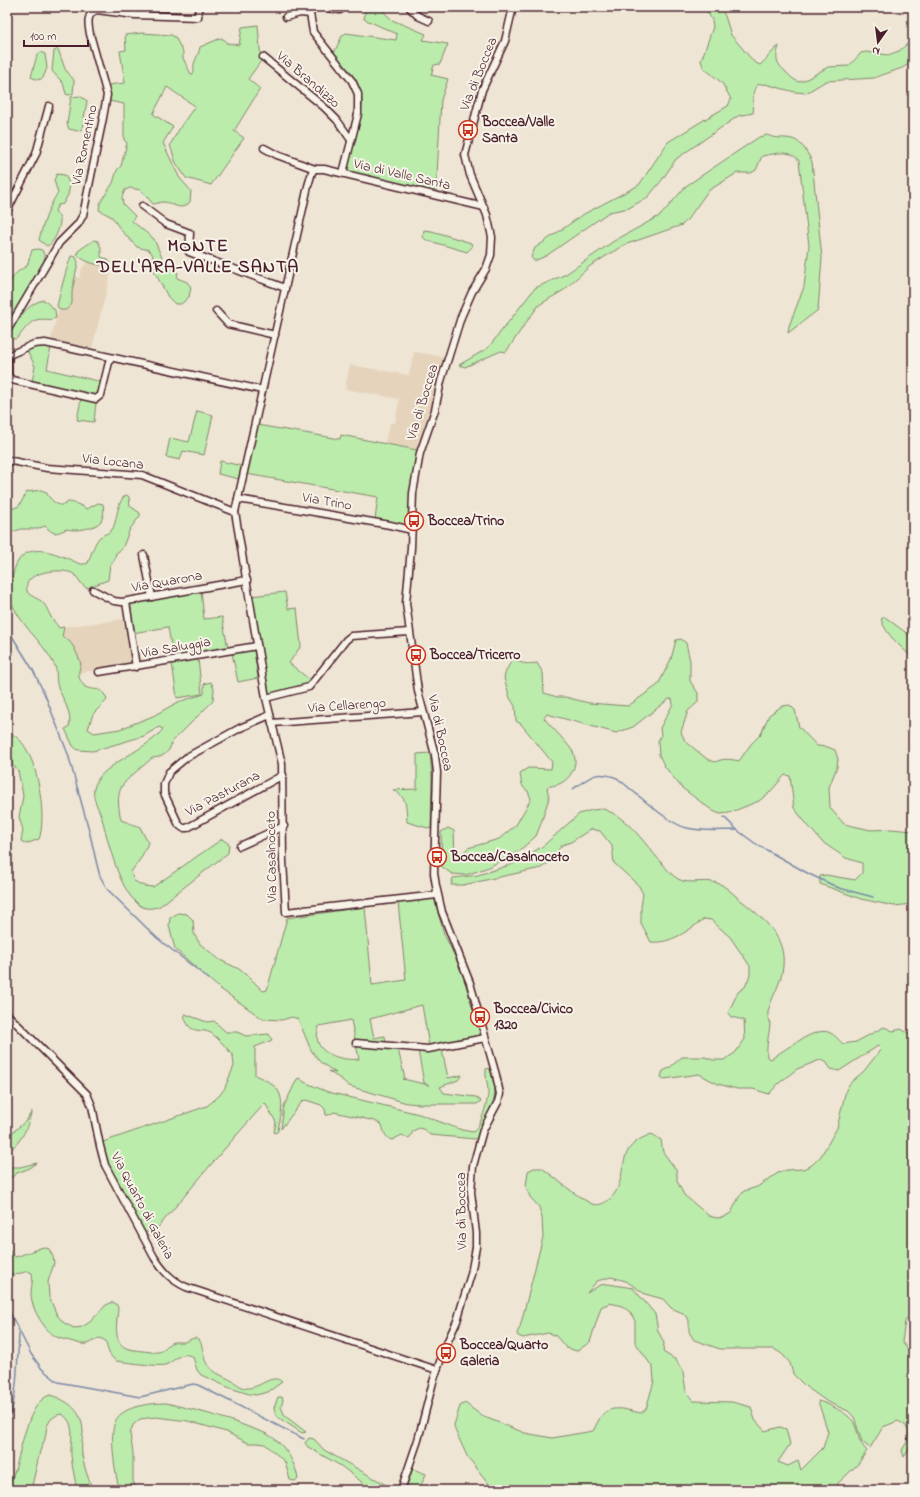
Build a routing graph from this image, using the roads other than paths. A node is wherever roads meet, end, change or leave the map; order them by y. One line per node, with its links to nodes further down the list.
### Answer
1 (199, 7): 20 (street, Via Romentino)
2 (324, 7): 6 (street)
3 (409, 7): 8 (street)
4 (513, 7): 16 (street, Via di Boccea)
5 (310, 10): 7 (street); 11 (street)
6 (340, 10)
7 (286, 17)
8 (429, 22)
9 (263, 57): 11 (street, Via Brandizzo)
10 (49, 106): 17 (street)
11 (351, 140): 14 (street)
12 (264, 148): 13 (street, Via di Valle Santa)
13 (315, 169): 14 (street, Via di Valle Santa); 18 (street)
14 (344, 173): 16 (street, Via di Valle Santa)
15 (142, 206): 18 (street)
16 (484, 207): 28 (street, Via di Boccea)
17 (7, 211)
18 (286, 288): 21 (street)
19 (216, 311): 21 (street)
20 (7, 331)
21 (275, 334): 24 (street)
22 (8, 356): 23 (street); 23 (street)
23 (110, 358): 24 (street)
24 (262, 390): 26 (street)
25 (7, 460): 27 (street, Via Locana)
26 (238, 499): 27 (street); 28 (street, Via Trino)
27 (235, 512): 30 (street, Via Casalnoceto)
28 (412, 530): 34 (street, Via di Boccea)
29 (144, 554): 32 (street)
30 (247, 580): 32 (street, Via Quarona); 35 (street, Via Casalnoceto)
31 (93, 590): 33 (street, Via Quarona)
32 (152, 597): 33 (street, Via Quarona)
33 (126, 602): 36 (street)
34 (410, 632): 38 (street); 39 (street, Via di Boccea)
35 (256, 646): 36 (street, Via Saluggia); 38 (street, Via Casalnoceto)
36 (136, 667): 37 (street, Via Saluggia)
37 (99, 672)
38 (266, 698): 40 (street, Via Casalnoceto)
39 (423, 712): 41 (street, Via Cellarengo); 45 (street, Via di Boccea)
40 (270, 715): 41 (street, Via Casalnoceto); 42 (street, Via Pasturana)
41 (272, 723): 42 (street, Via Casalnoceto)
42 (283, 775): 43 (street, Via Casalnoceto)
43 (284, 826): 44 (street); 45 (street, Via Casalnoceto)
44 (240, 846)
45 (437, 894): 47 (street, Via di Boccea)
46 (7, 1014): 49 (street, Via Quarto di Galeria)
47 (485, 1038): 48 (street); 49 (street, Via di Boccea)
48 (356, 1043)
49 (437, 1370): 50 (street, Via di Boccea)
50 (401, 1490)

